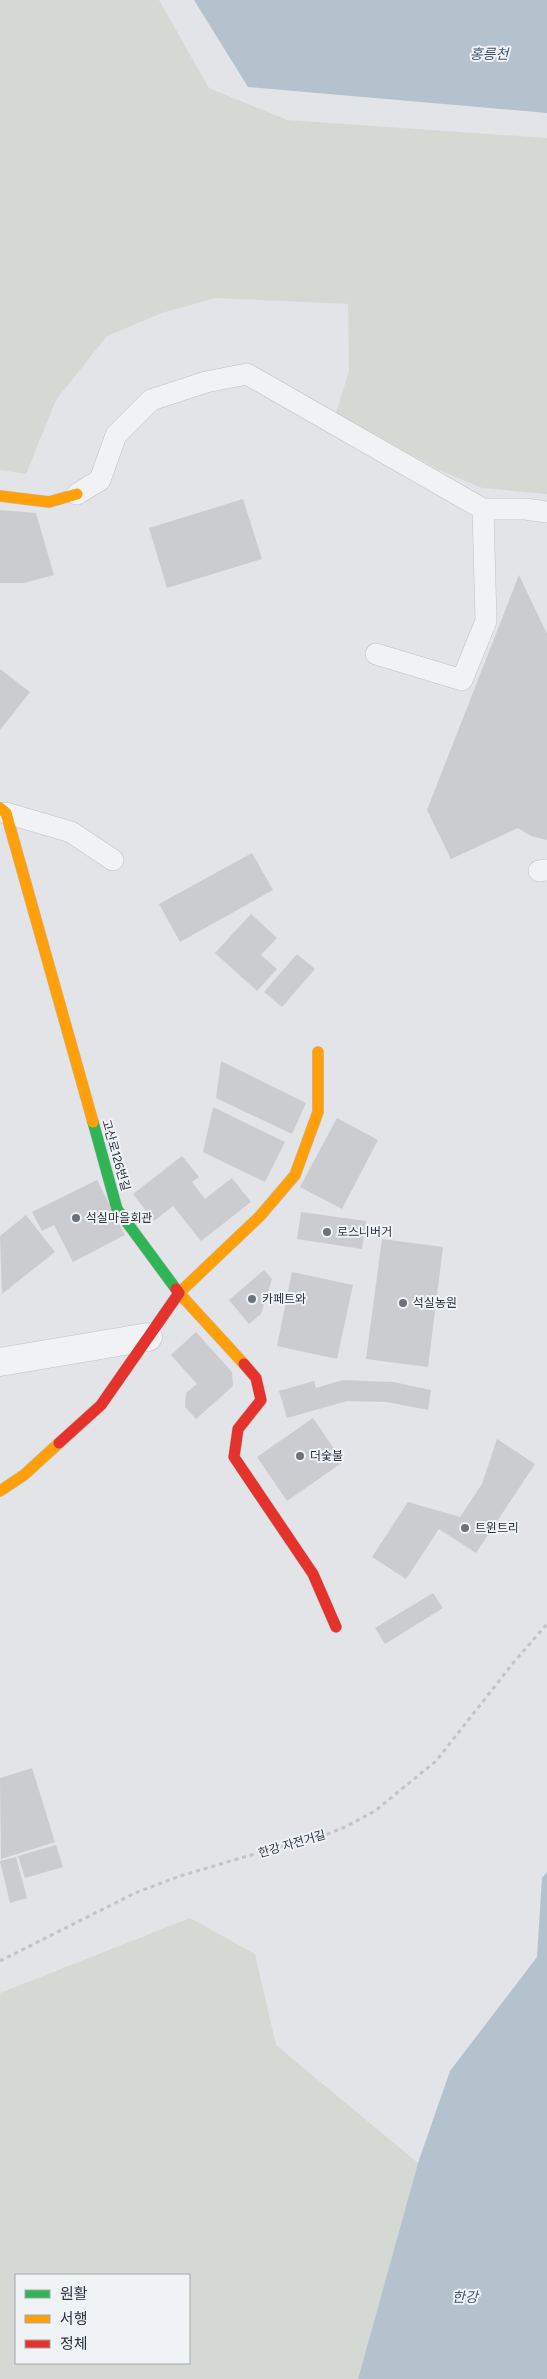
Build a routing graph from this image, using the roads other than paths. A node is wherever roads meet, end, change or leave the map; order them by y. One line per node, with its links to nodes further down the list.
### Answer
1 (77, 494): 2 (street); 3 (lane)
2 (0, 496)
3 (483, 509): 4 (lane); 5 (lane)
4 (547, 512)
5 (376, 654)
6 (3, 810): 7 (lane); 9 (street, 고산로126번길)
7 (113, 860)
8 (318, 1052): 9 (street)
9 (179, 1293): 10 (street); 13 (street, 고산로126번길)
10 (148, 1337): 11 (street); 12 (street)
11 (0, 1362)
12 (0, 1491)
13 (336, 1626)

